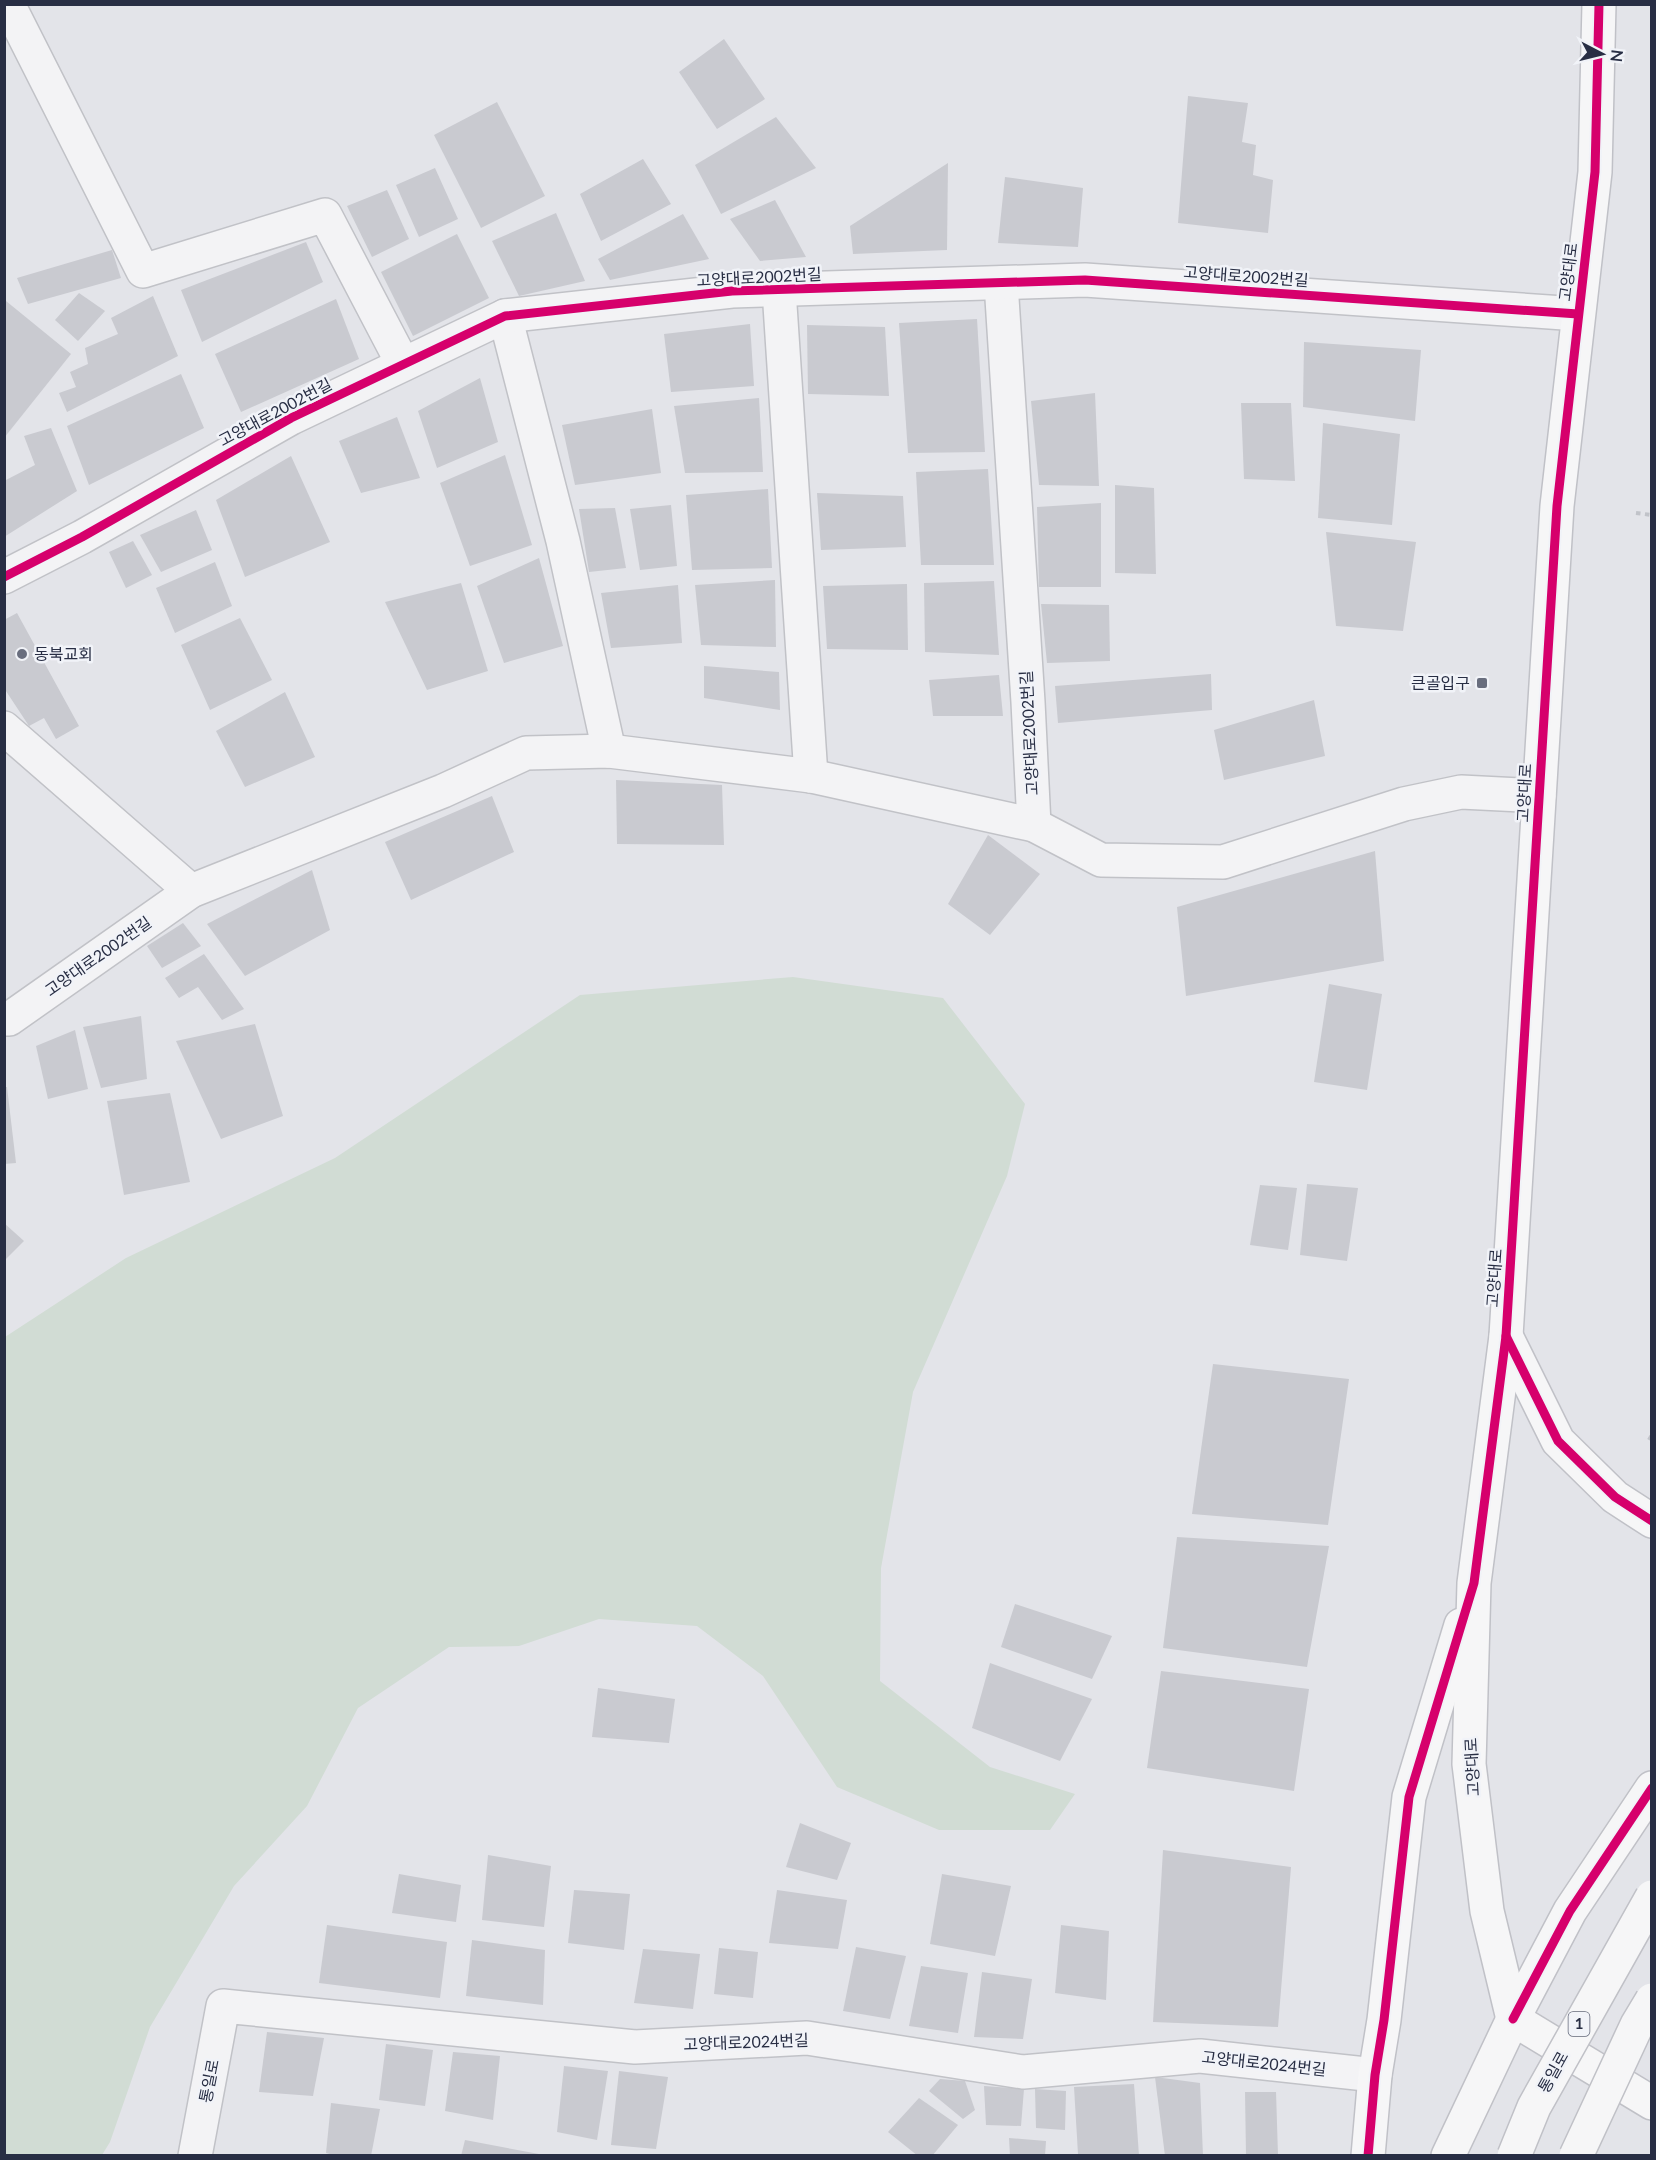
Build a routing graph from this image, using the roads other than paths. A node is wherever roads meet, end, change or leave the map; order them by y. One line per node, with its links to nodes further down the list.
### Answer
1 (8, 4): 8 (street)
2 (1589, 4): 3 (street)
3 (1599, 5): 6 (main road, 고양대로)
4 (1001, 283): 5 (street, 고양대로2002번길); 6 (street, 고양대로2002번길); 14 (street, 고양대로2002번길)
5 (779, 290): 7 (street, 고양대로2002번길); 12 (street)
6 (1578, 314): 13 (main road, 고양대로)
7 (505, 316): 8 (street, 고양대로2002번길); 11 (street)
8 (403, 364): 9 (street, 고양대로2002번길)
9 (4, 577)
10 (4, 728): 15 (street)
11 (609, 751): 12 (street, 고양대로2002번길); 15 (street, 고양대로2002번길)
12 (810, 776): 14 (street, 고양대로2002번길)
13 (1539, 796): 14 (street, 고양대로2002번길); 17 (main road, 고양대로)
14 (1034, 825)
15 (190, 891): 16 (street, 고양대로2002번길)
16 (4, 1019)
17 (1506, 1336): 18 (main road); 19 (main road, 고양대로)
18 (1652, 1521)
19 (1474, 1583): 24 (main road, 고양대로); 25 (main road)
20 (1652, 1788): 24 (main road)
21 (1652, 1897): 30 (main road, 통일로 / 1, bridge)
22 (1652, 2000): 31 (main road, bridge)
23 (223, 2006): 25 (street, 고양대로2024번길); 27 (street, 통일로)
24 (1512, 2019): 26 (main road); 29 (main road)
25 (1375, 2074): 28 (main road)
26 (1652, 2103)
27 (195, 2156)
28 (1368, 2156)
29 (1448, 2156)
30 (1514, 2156)
31 (1576, 2156)

